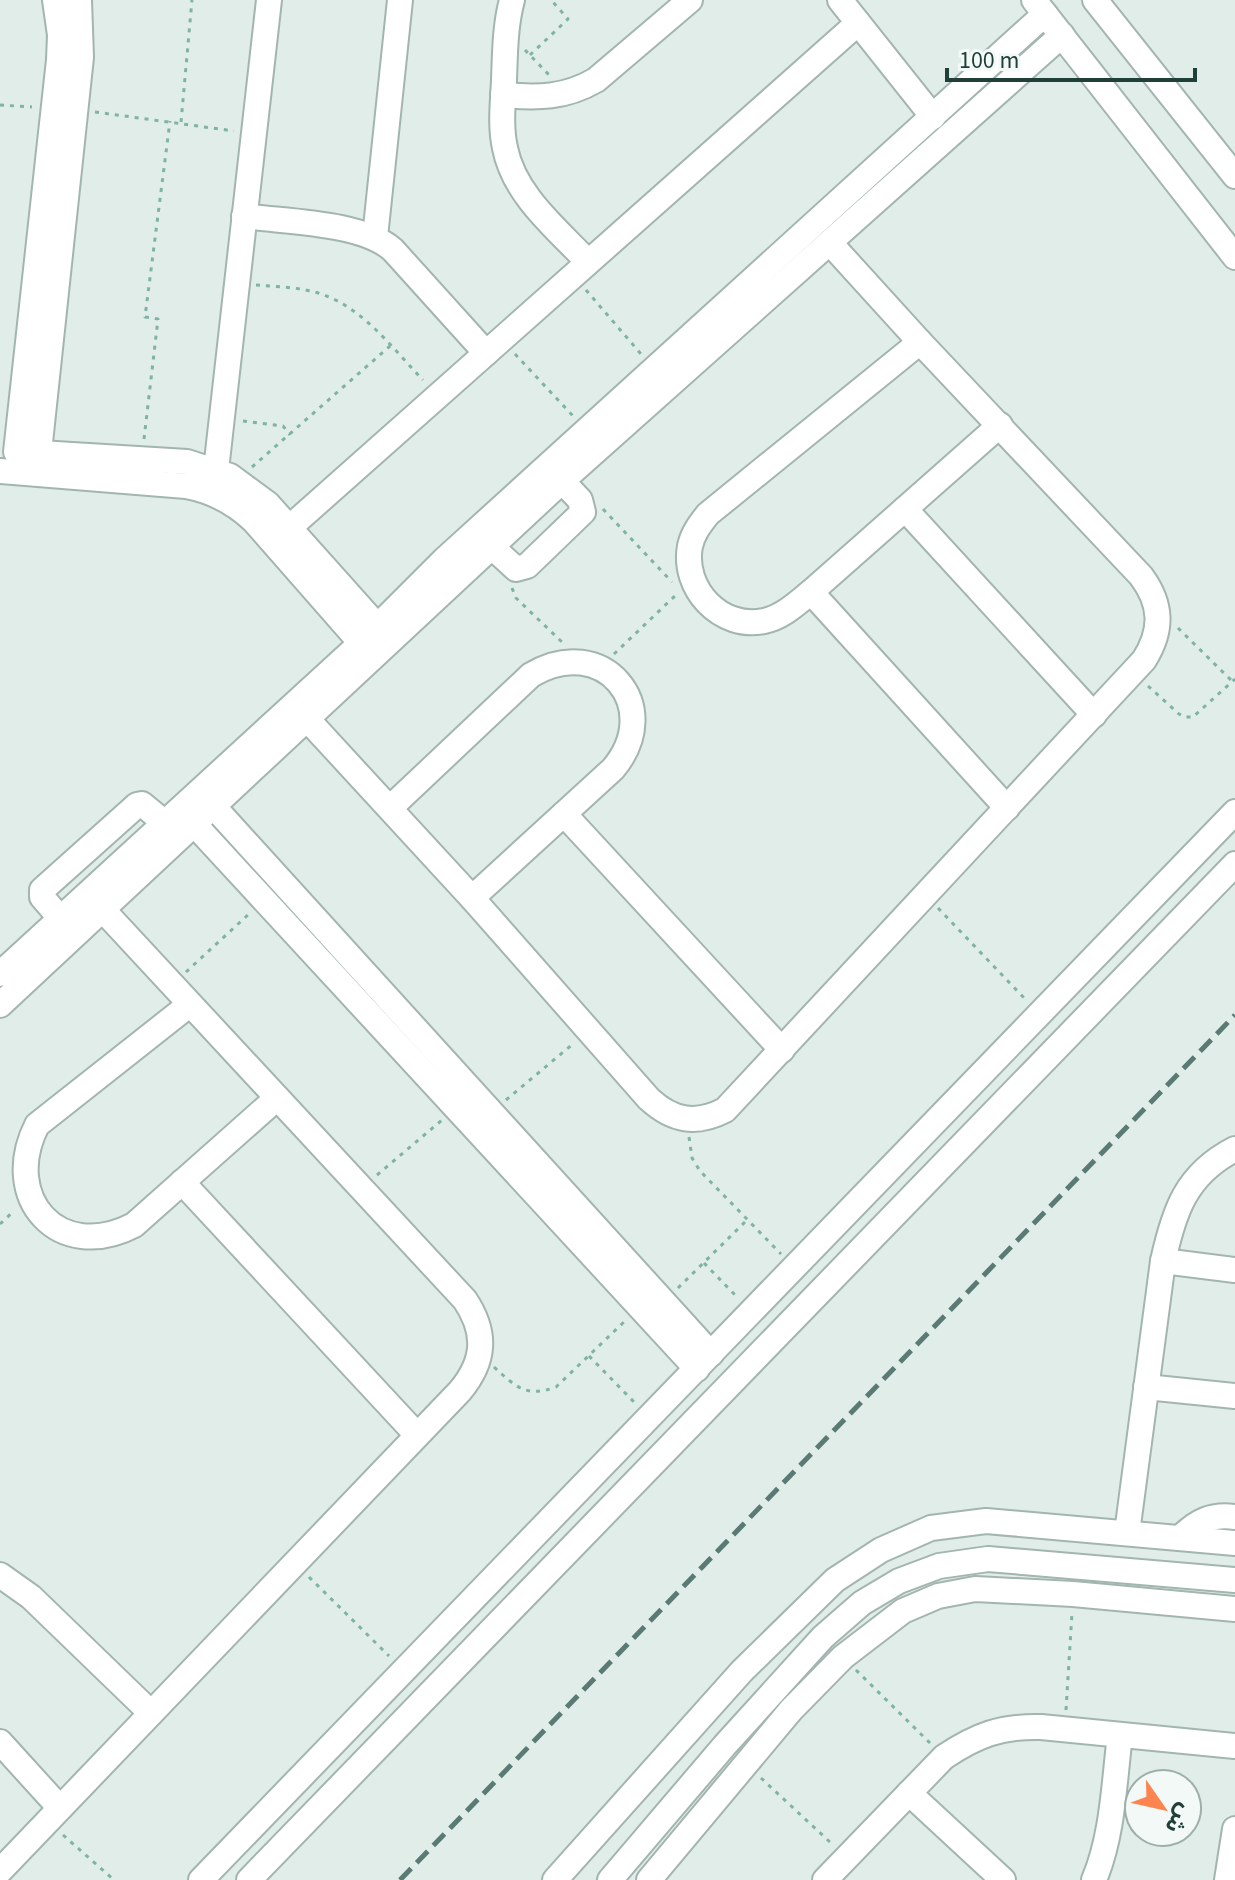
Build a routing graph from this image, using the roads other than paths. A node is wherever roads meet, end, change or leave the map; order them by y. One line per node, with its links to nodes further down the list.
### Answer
1 (55, 0): 14 (street)
2 (79, 0): 14 (street)
3 (269, 0): 19 (street)
4 (400, 0): 20 (street)
5 (512, 0): 13 (street)
6 (690, 0): 13 (street)
7 (840, 0): 10 (street)
8 (1095, 0): 17 (street)
9 (1040, 7): 11 (street); 12 (street)
10 (858, 23): 16 (street); 23 (street)
11 (1062, 35): 15 (street); 22 (street)
12 (968, 84): 15 (street); 16 (street)
13 (503, 95): 23 (street)
14 (65, 103): 27 (street)
15 (985, 104): 21 (street)
16 (933, 117): 35 (street)
17 (1227, 153): 18 (street)
18 (1235, 176)
19 (244, 216): 20 (street); 30 (street)
20 (375, 237): 25 (street)
21 (830, 243): 24 (street); 31 (street)
22 (1235, 257)
23 (581, 269): 25 (street)
24 (920, 342): 26 (street); 37 (street)
25 (494, 346): 33 (street)
26 (1000, 425): 32 (street); 39 (street)
27 (18, 451): 28 (street)
28 (152, 467): 29 (street); 30 (street); 36 (street)
29 (0, 471)
30 (226, 475): 33 (street)
31 (562, 481): 34 (street); 34 (street)
32 (905, 509): 37 (street); 39 (street)
33 (289, 528): 36 (street)
34 (492, 547): 35 (street)
35 (453, 568): 38 (street); 40 (street)
36 (325, 584): 38 (street)
37 (811, 592): 43 (street)
38 (370, 635): 46 (street)
39 (1094, 715): 43 (street)
40 (308, 720): 41 (street); 42 (street)
41 (214, 807): 47 (street); 50 (street)
42 (390, 808): 45 (street); 51 (street)
43 (1007, 808): 59 (street)
44 (1235, 812): 57 (street)
45 (564, 814): 51 (street); 59 (street)
46 (165, 823): 48 (street); 53 (street)
47 (195, 825): 48 (street); 50 (street)
48 (136, 864): 52 (street); 53 (street)
49 (1235, 864): 58 (street)
50 (250, 866): 65 (street); 65 (street)
51 (472, 898): 59 (street)
52 (103, 910): 55 (street); 56 (street)
53 (60, 918): 54 (street)
54 (0, 974)
55 (0, 1005)
56 (189, 1005): 60 (street); 62 (street)
57 (1045, 1011): 58 (street); 66 (street)
58 (1075, 1031): 82 (street)
59 (782, 1050)
60 (277, 1098): 62 (street); 69 (street)
61 (1235, 1149): 63 (street)
62 (182, 1182): 69 (street)
63 (1163, 1261): 64 (street); 67 (street)
64 (1235, 1270)
65 (656, 1309): 66 (street)
66 (704, 1361): 80 (street)
67 (1146, 1387): 68 (street); 71 (street)
68 (1235, 1396)
69 (417, 1435): 84 (street)
70 (1235, 1517): 72 (street)
71 (1127, 1533): 72 (street); 97 (street)
72 (1180, 1538): 73 (street)
73 (1223, 1542): 76 (street)
74 (1075, 1566): 76 (street); 78 (street); 81 (street)
75 (0, 1575): 84 (street)
76 (1208, 1577): 77 (street)
77 (1235, 1580)
78 (1073, 1594): 79 (street); 83 (street)
79 (1235, 1609)
80 (442, 1633): 82 (street); 93 (street)
81 (823, 1637): 83 (street); 87 (street)
82 (467, 1656): 96 (street)
83 (843, 1657): 89 (street)
84 (151, 1713): 91 (street)
85 (1120, 1735): 88 (street); 90 (street); 102 (street)
86 (0, 1742): 91 (street)
87 (725, 1745): 89 (street); 98 (street)
88 (1235, 1746)
89 (745, 1764): 99 (street)
90 (909, 1793): 100 (street); 101 (street)
91 (54, 1815): 94 (street)
92 (1235, 1829): 103 (street)
93 (225, 1856): 95 (street); 96 (street)
94 (0, 1871)
95 (201, 1880)
96 (248, 1880)
97 (555, 1880)
98 (610, 1880)
99 (649, 1880)
100 (825, 1880)
101 (1003, 1880)
102 (1094, 1880)
103 (1227, 1880)

